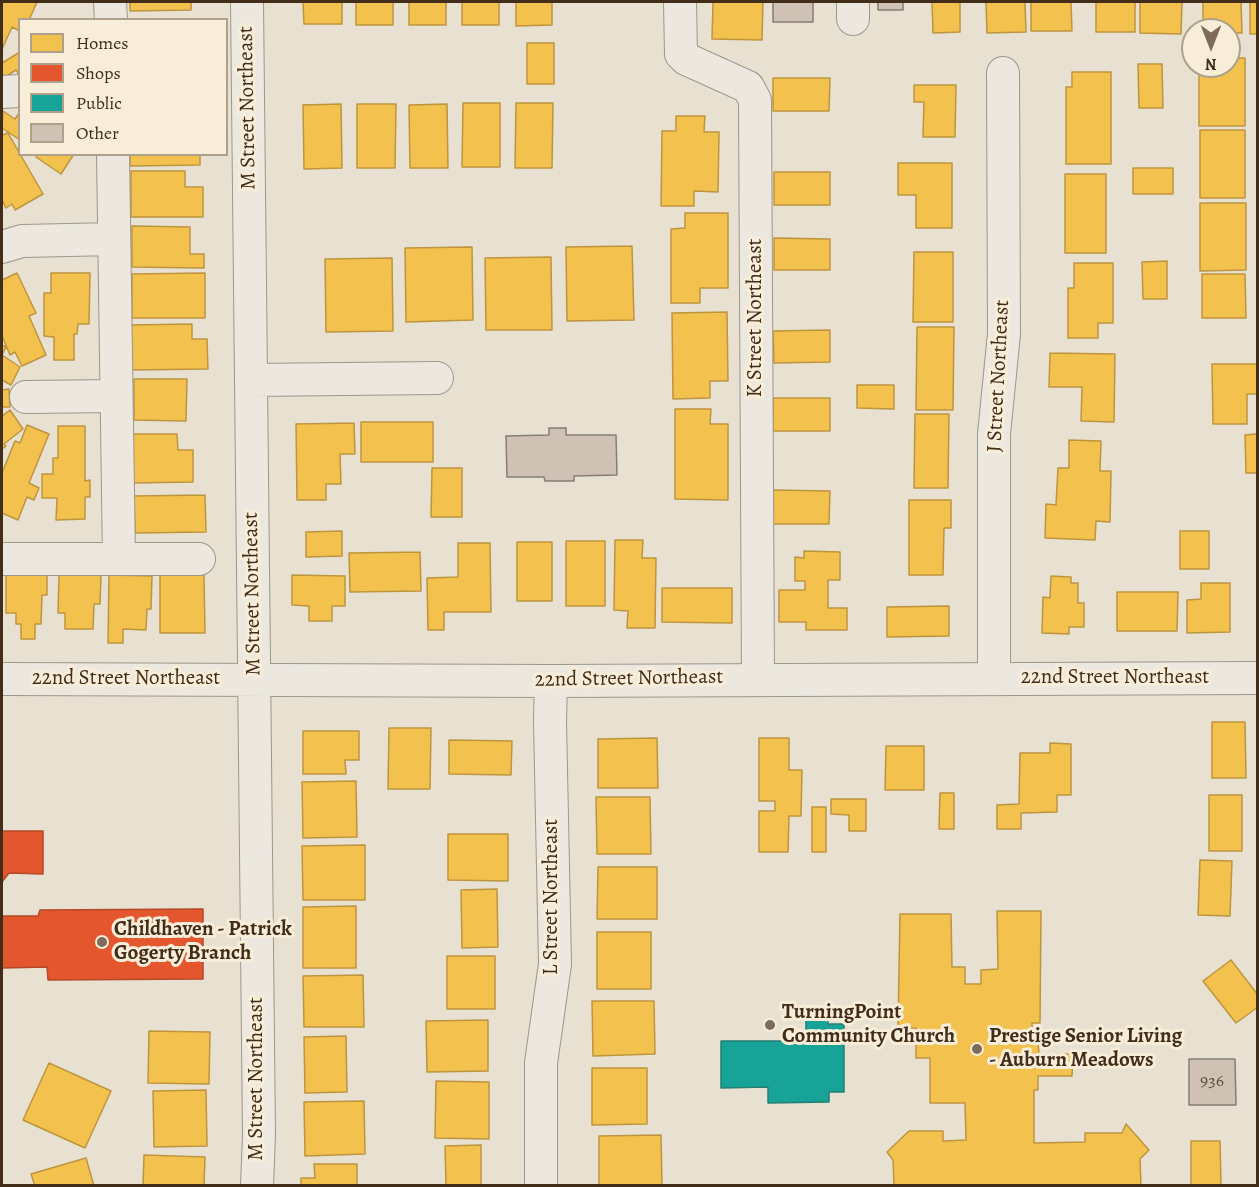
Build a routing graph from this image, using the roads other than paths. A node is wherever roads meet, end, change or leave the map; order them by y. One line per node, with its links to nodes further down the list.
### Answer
1 (110, 2): 4 (street)
2 (247, 2): 12 (street, M Street Northeast)
3 (680, 2): 18 (street, K Street Northeast)
4 (111, 18)
5 (1003, 73): 19 (street, J Street Northeast)
6 (18, 91): 7 (street)
7 (2, 92)
8 (113, 156): 9 (street)
9 (114, 239): 10 (street); 13 (street)
10 (2, 247)
11 (437, 378): 12 (street)
12 (251, 380): 22 (street, M Street Northeast)
13 (116, 396): 14 (street); 16 (street)
14 (26, 397)
15 (2, 559): 16 (street)
16 (119, 559): 17 (street)
17 (199, 559)
18 (758, 678): 19 (street, 22nd Street Northeast); 23 (street, 22nd Street Northeast)
19 (994, 678): 20 (street, 22nd Street Northeast)
20 (1257, 678)
21 (2, 679): 22 (street, 22nd Street Northeast)
22 (254, 679): 23 (street, 22nd Street Northeast); 24 (street, M Street Northeast)
23 (551, 681): 25 (street, L Street Northeast)
24 (257, 1185)
25 (541, 1185)

